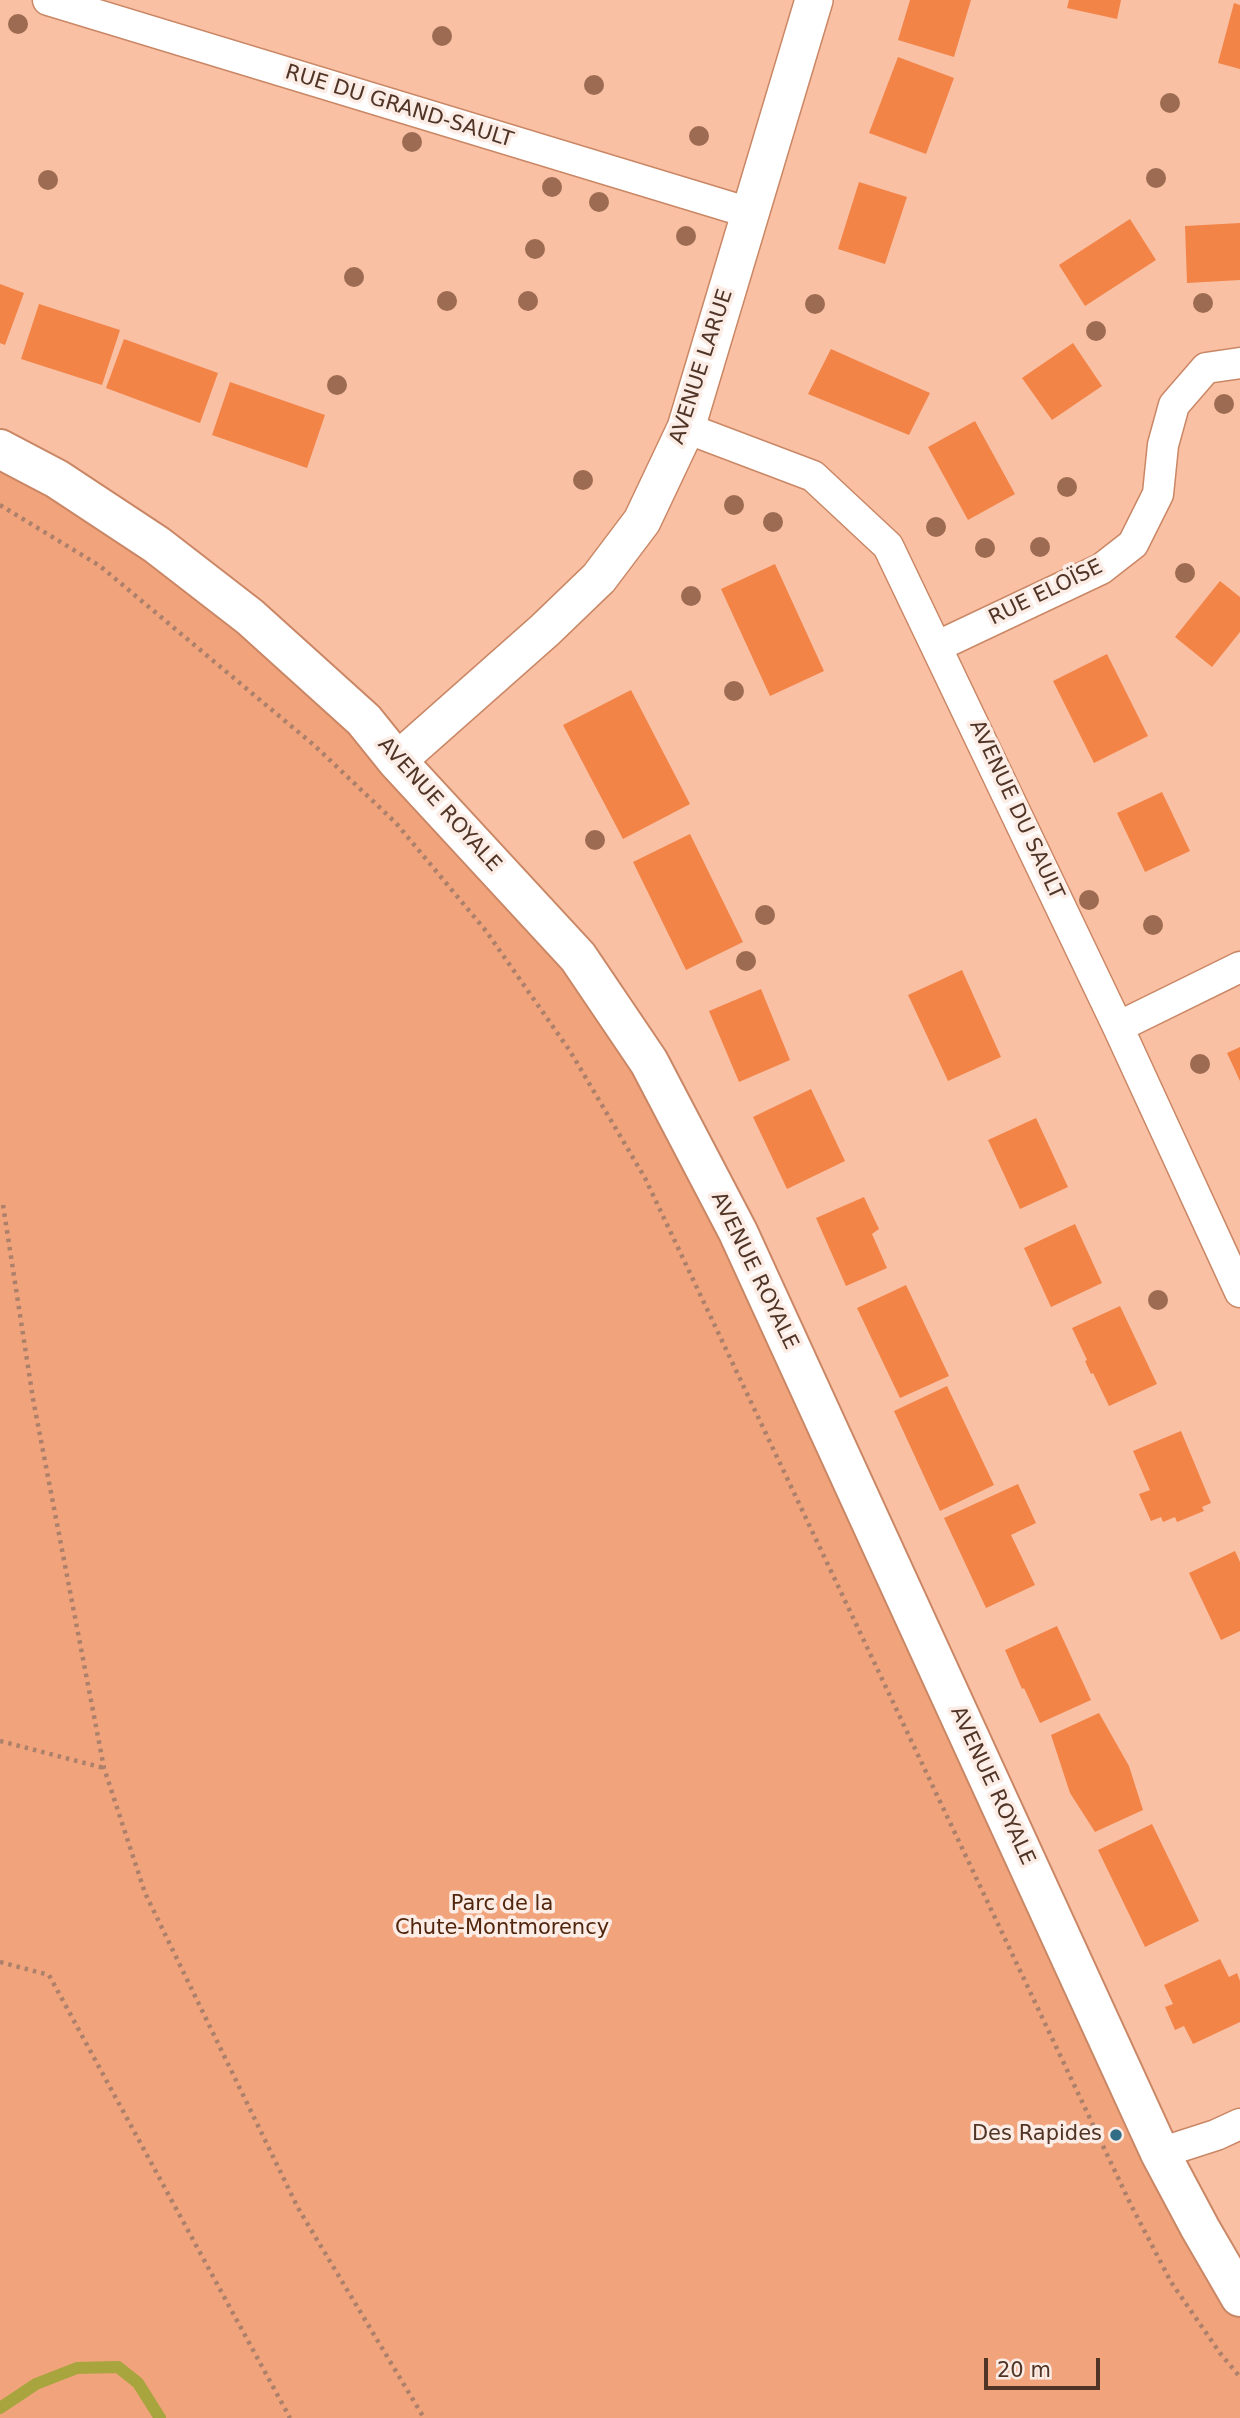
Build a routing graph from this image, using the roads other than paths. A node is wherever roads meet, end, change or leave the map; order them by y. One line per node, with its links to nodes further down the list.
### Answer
1 (48, 0): 3 (street, RUE DU GRAND-SAULT)
2 (814, 0): 3 (street, AVENUE LARUE)
3 (750, 213): 5 (street, AVENUE LARUE)
4 (1240, 363): 7 (street, RUE ELOÏSE)
5 (686, 428): 7 (street, AVENUE DU SAULT); 8 (street, AVENUE LARUE)
6 (0, 449): 8 (main road, AVENUE ROYALE)
7 (938, 646): 10 (street, AVENUE DU SAULT)
8 (397, 761): 13 (main road, AVENUE ROYALE)
9 (1240, 967): 10 (street)
10 (1118, 1027): 11 (street, AVENUE DU SAULT)
11 (1240, 1292)
12 (1240, 2124): 13 (street)
13 (1160, 2153): 14 (main road, AVENUE ROYALE)
14 (1240, 2297)

